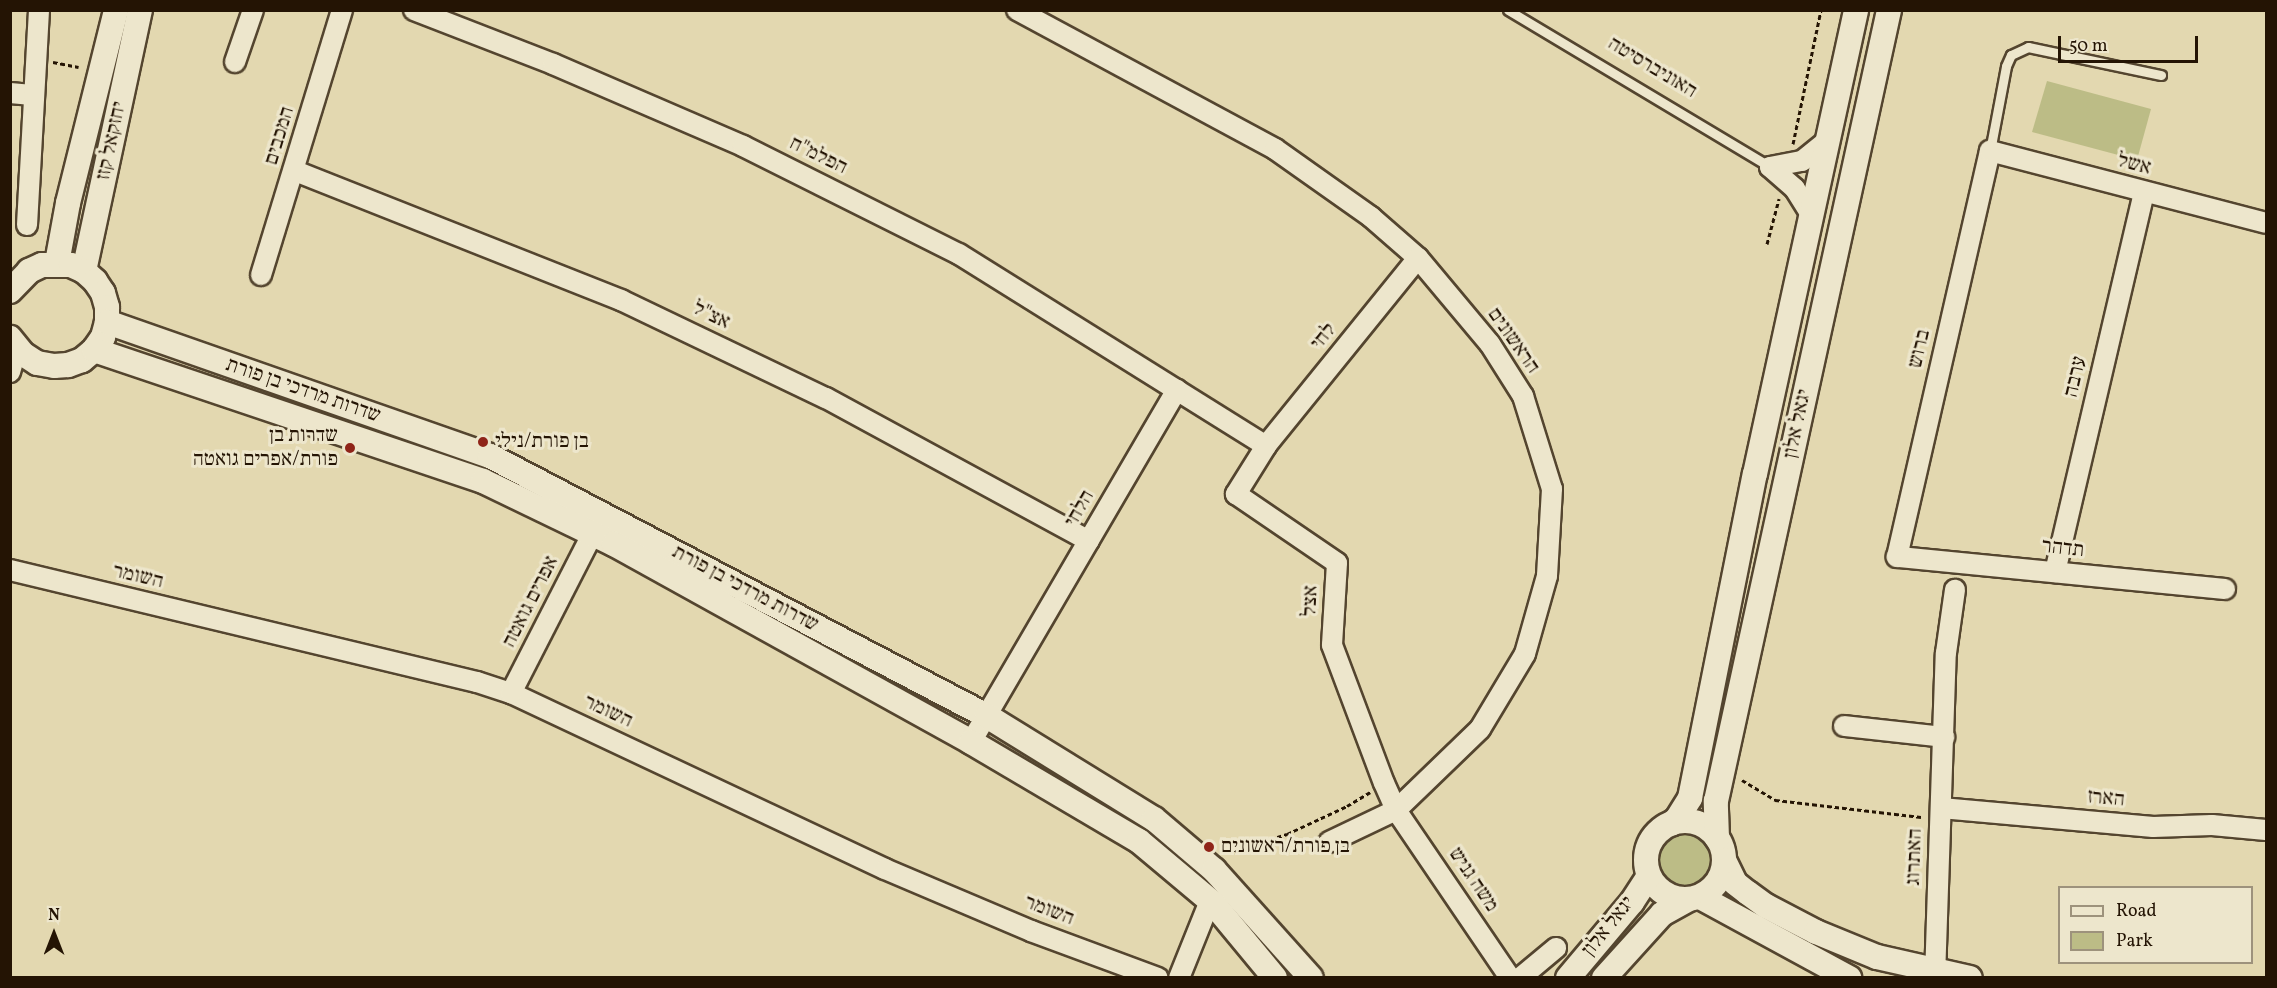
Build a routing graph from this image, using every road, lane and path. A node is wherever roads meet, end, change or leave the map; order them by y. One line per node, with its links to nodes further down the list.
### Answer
1 (39, 10): 12 (street)
2 (116, 10): 14 (street, יחזקאל קזז)
3 (140, 10): 31 (street, יחזקאל קזז)
4 (253, 10): 13 (street)
5 (342, 10): 22 (street, המכבים)
6 (414, 10): 38 (street, הפלמ"ח)
7 (1017, 10): 29 (street, הראשונים)
8 (1508, 10): 21 (lane, האוניברסיטה)
9 (1821, 10): 19 (path)
10 (1856, 10): 18 (street, יגאל אלון)
11 (1889, 10): 52 (street, יגאל אלון)
12 (34, 58): 14 (path); 17 (street)
13 (235, 62)
14 (101, 72): 30 (street, יחזקאל קזז)
15 (2161, 75): 20 (lane)
16 (10, 93): 17 (street)
17 (32, 95): 27 (street)
18 (1828, 140): 21 (street); 25 (street, יגאל אלון)
19 (1792, 146)
20 (1990, 151): 24 (street, אשל); 42 (street, ברוש)
21 (1770, 166): 23 (street, האוניברסיטה)
22 (295, 171): 32 (street, המכבים); 41 (street, אצ"ל)
23 (1786, 181): 25 (street, האוניברסיטה); 28 (path)
24 (2144, 192): 26 (street, אשל); 44 (street, ערבה)
25 (1811, 215): 56 (street, יגאל אלון)
26 (2266, 223)
27 (27, 225)
28 (1767, 244)
29 (1418, 258): 39 (street, לחי); 54 (street, הראשונים)
30 (57, 263): 31 (street); 33 (street)
31 (84, 271): 34 (street)
32 (261, 275)
33 (10, 291)
34 (108, 322): 36 (street); 48 (street, שדרות מרדכי בן פורת)
35 (14, 342): 36 (street); 37 (street)
36 (94, 350): 40 (street, שדרות מרדכי בן פורת)
37 (10, 372)
38 (1177, 390): 39 (street); 41 (street, הלחי)
39 (1266, 446): 53 (street, אצל)
40 (593, 533): 47 (street, אפרים גואטה); 51 (street, שדרות מרדכי בן פורת)
41 (1089, 541): 48 (street, הלחי)
42 (1897, 556): 44 (street, תדהר)
43 (10, 570): 47 (street, השומר)
44 (2055, 572): 45 (street, תדהר)
45 (2225, 589)
46 (1955, 590): 50 (street, האתרוג)
47 (511, 693): 66 (street, השומר)
48 (987, 716): 51 (street, הלחי); 60 (street, שדרות מרדכי בן פורת)
49 (1844, 726): 50 (street)
50 (1944, 737): 55 (street, האתרוג)
51 (971, 742): 63 (street, שדרות מרדכי בן פורת)
52 (1724, 770): 55 (path); 59 (street, יגאל אלון)
53 (1384, 783): 54 (street, אצל); 60 (path)
54 (1396, 810): 58 (street, הראשונים); 70 (street, משה גניש)
55 (1941, 814): 57 (street, הארז); 65 (street, האתרוג)
56 (1671, 824): 59 (street); 61 (street)
57 (2266, 830)
58 (1329, 842)
59 (1720, 849): 62 (street); 65 (street)
60 (1203, 860): 69 (street, שדרות מרדכי בן פורת)
61 (1649, 876): 62 (street); 72 (street, יגאל אלון)
62 (1694, 898): 73 (street, יגאל אלון); 74 (street)
63 (1210, 901): 67 (street); 68 (street, שדרות מרדכי בן פורת)
64 (1556, 948): 71 (street)
65 (1936, 974): 75 (street)
66 (1158, 978)
67 (1179, 978)
68 (1275, 978)
69 (1311, 978)
70 (1510, 978)
71 (1520, 978)
72 (1568, 978)
73 (1604, 978)
74 (1849, 978)
75 (1970, 978)

